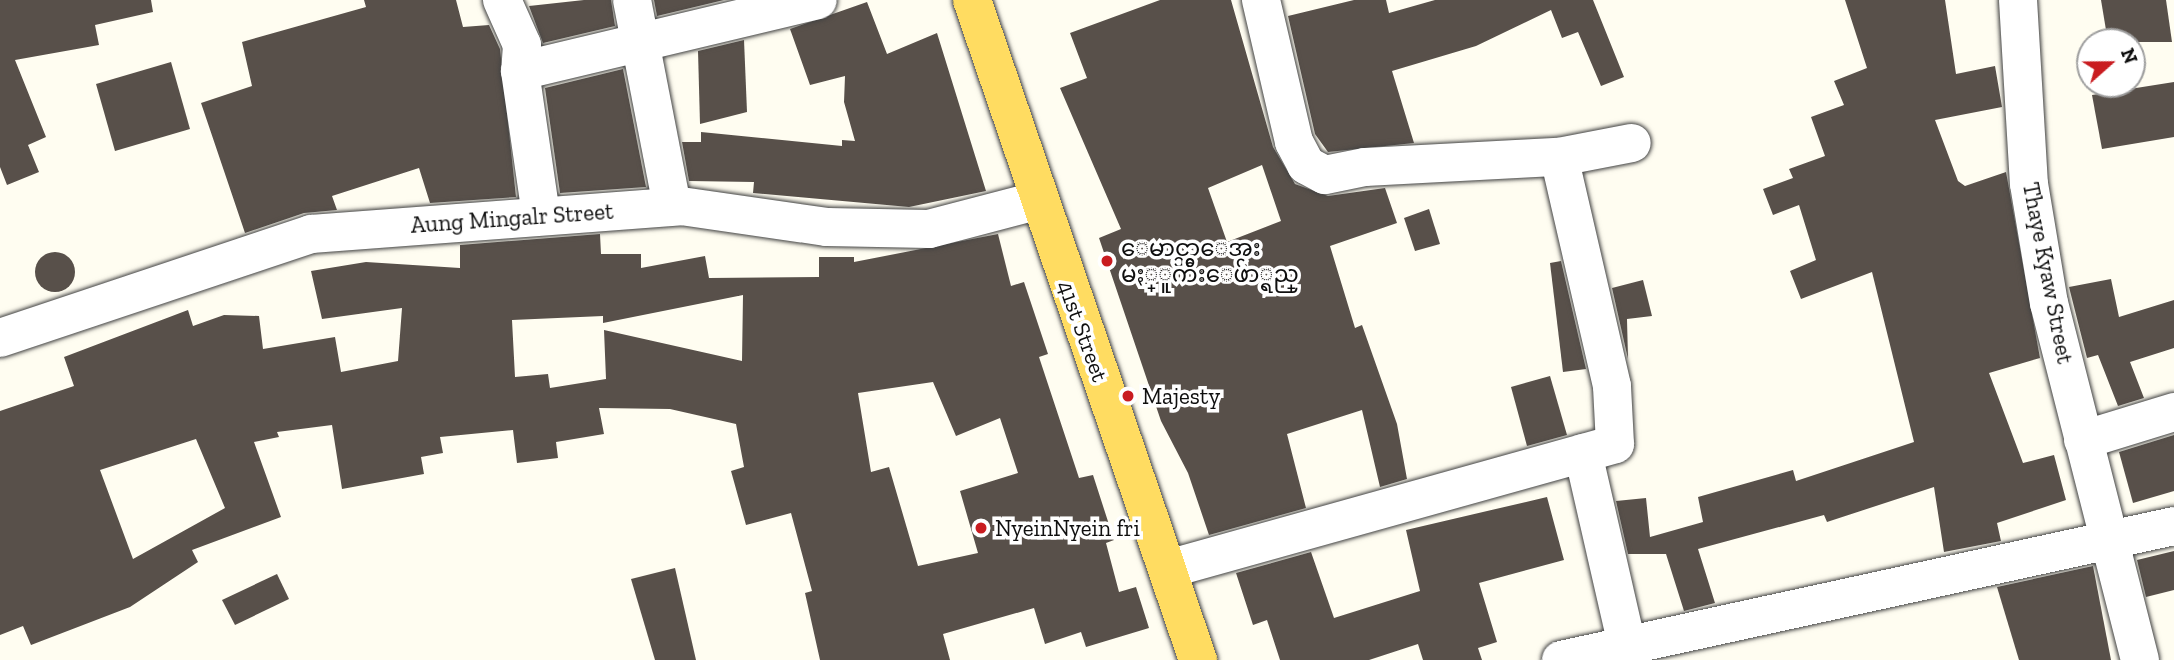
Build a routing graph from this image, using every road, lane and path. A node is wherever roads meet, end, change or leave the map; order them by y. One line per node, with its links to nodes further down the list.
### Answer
1 (502, 0): 8 (street)
2 (632, 0): 7 (street)
3 (818, 0): 7 (street)
4 (972, 0): 11 (main road, 41st Street)
5 (1261, 0): 10 (street)
6 (2018, 0): 16 (street, Thaye Kyaw Street)
7 (641, 44): 8 (street); 12 (street)
8 (520, 71): 13 (street)
9 (1632, 143): 10 (street)
10 (1559, 157): 17 (street)
11 (1036, 201): 12 (street, Aung Mingalr Street); 20 (main road, 41st Street)
12 (672, 206): 13 (street, Aung Mingalr Street)
13 (541, 215): 14 (street, Aung Mingalr Street)
14 (0, 338)
15 (2174, 412): 16 (street)
16 (2083, 440): 19 (street, Thaye Kyaw Street)
17 (1583, 453): 20 (street); 21 (street)
18 (2174, 526): 19 (street)
19 (2114, 540): 21 (street); 24 (street, Thaye Kyaw Street)
20 (1168, 569): 22 (main road, 41st Street)
21 (1626, 641): 23 (street)
22 (1198, 660)
23 (1560, 660)
24 (2140, 660)

